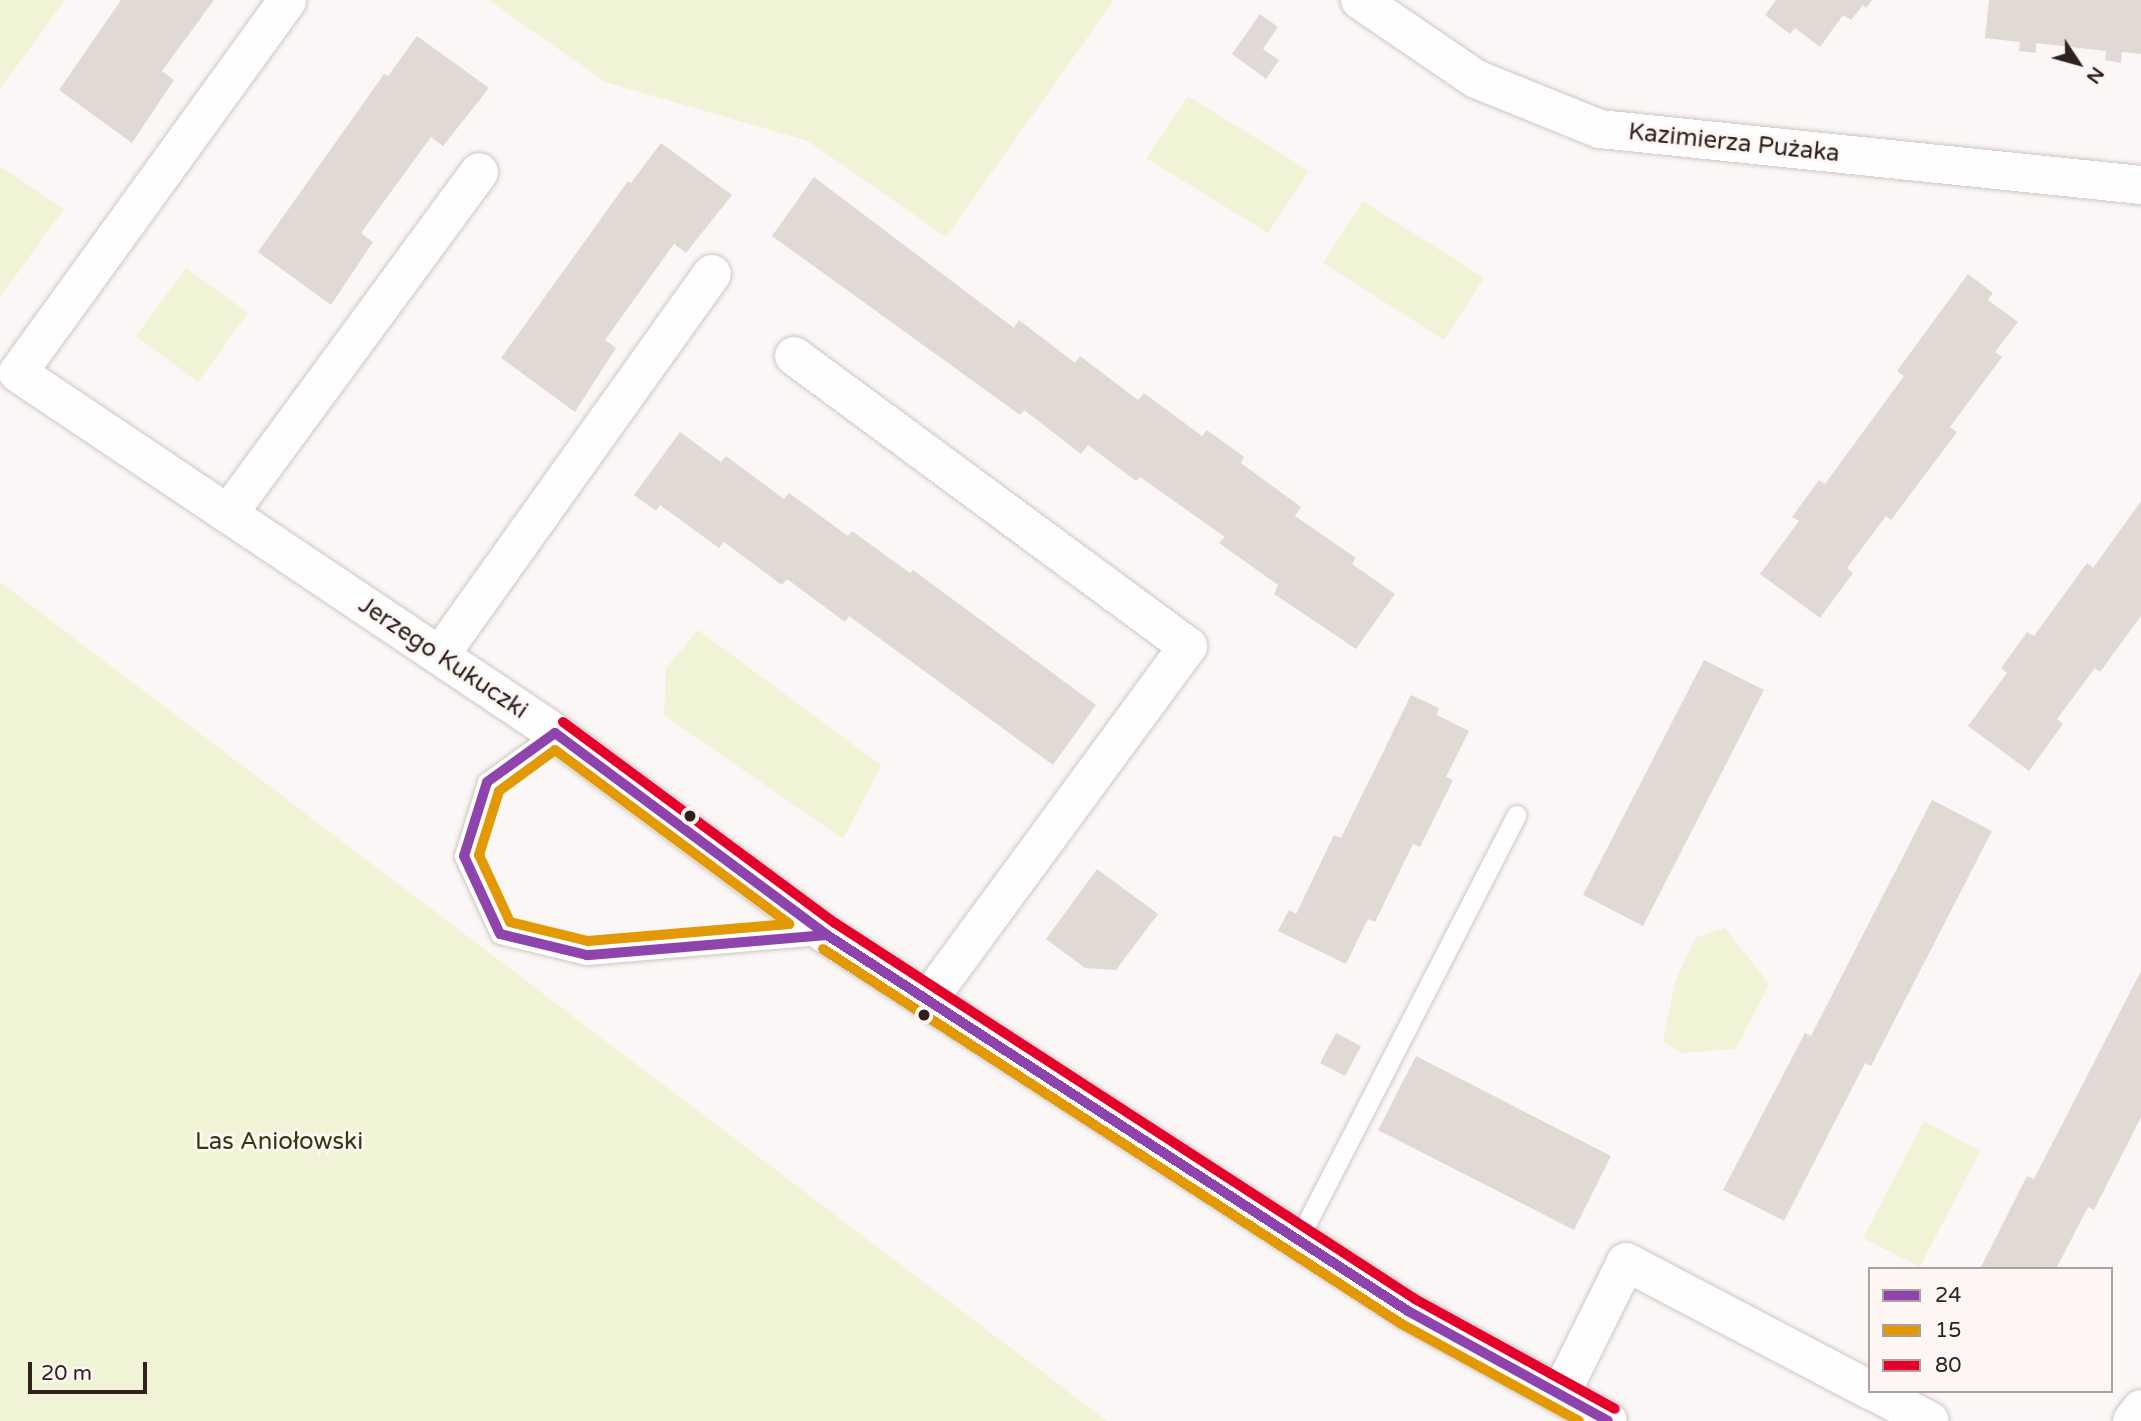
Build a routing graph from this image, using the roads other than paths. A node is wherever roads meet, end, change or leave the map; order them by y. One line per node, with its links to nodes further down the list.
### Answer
1 (1360, 0): 4 (street, Kazimierza Pużaka)
2 (287, 1): 7 (street, Jerzego Kukuczki)
3 (479, 172): 7 (street)
4 (2141, 185)
5 (712, 274): 8 (street)
6 (793, 356): 12 (street)
7 (228, 514): 8 (street, Jerzego Kukuczki)
8 (440, 655): 9 (street, Jerzego Kukuczki)
9 (555, 733): 11 (street, Jerzego Kukuczki); 11 (lane)
10 (1516, 814): 13 (lane)
11 (827, 935): 12 (street, Jerzego Kukuczki)
12 (928, 1000): 13 (street, Jerzego Kukuczki)
13 (1298, 1240): 16 (street, Jerzego Kukuczki)
14 (1868, 1388): 16 (street)
15 (1877, 1393): 19 (street)
16 (1560, 1395): 18 (street, Jerzego Kukuczki)
17 (2141, 1409): 20 (street)
18 (1608, 1421)
19 (1930, 1421)
20 (2132, 1421)

